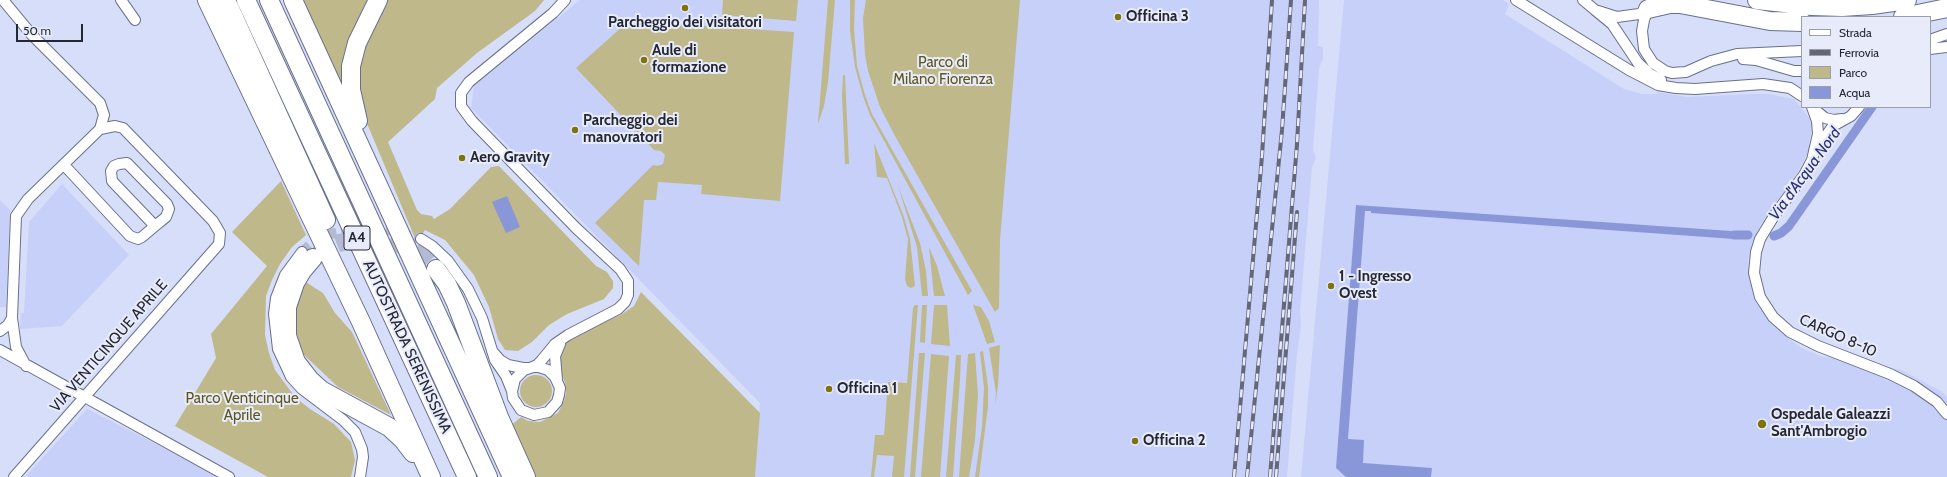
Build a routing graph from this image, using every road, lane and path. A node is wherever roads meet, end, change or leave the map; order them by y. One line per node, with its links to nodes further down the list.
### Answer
1 (2, 0): 36 (street)
2 (121, 0): 19 (street)
3 (207, 0): 31 (highway)
4 (221, 0): 31 (highway)
5 (226, 0): 31 (highway)
6 (246, 0): 61 (highway, AUTOSTRADA SERENISSIMA / A4)
7 (269, 0): 62 (highway, AUTOSTRADA SERENISSIMA / A4)
8 (378, 0): 42 (highway)
9 (565, 0): 46 (street)
10 (1516, 0): 29 (street)
11 (1584, 0): 17 (street)
12 (1757, 0): 13 (highway)
13 (1907, 0)
14 (294, 3): 42 (highway)
15 (1653, 4): 17 (street); 20 (highway); 27 (street)
16 (1947, 8): 18 (highway)
17 (1595, 10): 29 (street)
18 (1908, 16)
19 (135, 20)
20 (1801, 22)
21 (1947, 33): 22 (street); 23 (street)
22 (1931, 35)
23 (1931, 40)
24 (1947, 47): 25 (street)
25 (1931, 49)
26 (1801, 51): 27 (street)
27 (1712, 62): 28 (street)
28 (1801, 71)
29 (1695, 89): 30 (street)
30 (1801, 95)
31 (263, 100): 59 (highway); 60 (highway)
32 (1812, 108): 37 (street)
33 (1813, 108): 35 (street)
34 (1859, 108): 35 (street)
35 (1843, 119): 37 (street)
36 (100, 129): 38 (street); 53 (street, VIA VENTICINQUE APRILE)
37 (1815, 152): 54 (street, CARGO 8-10)
38 (64, 165): 39 (street); 44 (street)
39 (155, 226): 39 (street)
40 (421, 239): 48 (street)
41 (308, 255): 57 (street); 58 (highway)
42 (417, 268): 63 (highway)
43 (436, 269): 64 (highway)
44 (12, 318): 45 (street); 49 (street)
45 (0, 331)
46 (561, 340): 50 (street); 51 (street)
47 (0, 350): 49 (street)
48 (492, 351): 50 (street); 52 (street)
49 (26, 366): 53 (street)
50 (530, 368): 51 (street); 52 (street)
51 (557, 381): 52 (street)
52 (512, 391)
53 (83, 397): 55 (street, VIA VENTICINQUE APRILE); 56 (street)
54 (1947, 414)
55 (14, 477)
56 (229, 477)
57 (360, 477)
58 (425, 477)
59 (431, 477)
60 (444, 477)
61 (467, 477)
62 (488, 477)
63 (512, 477)
64 (526, 477)

